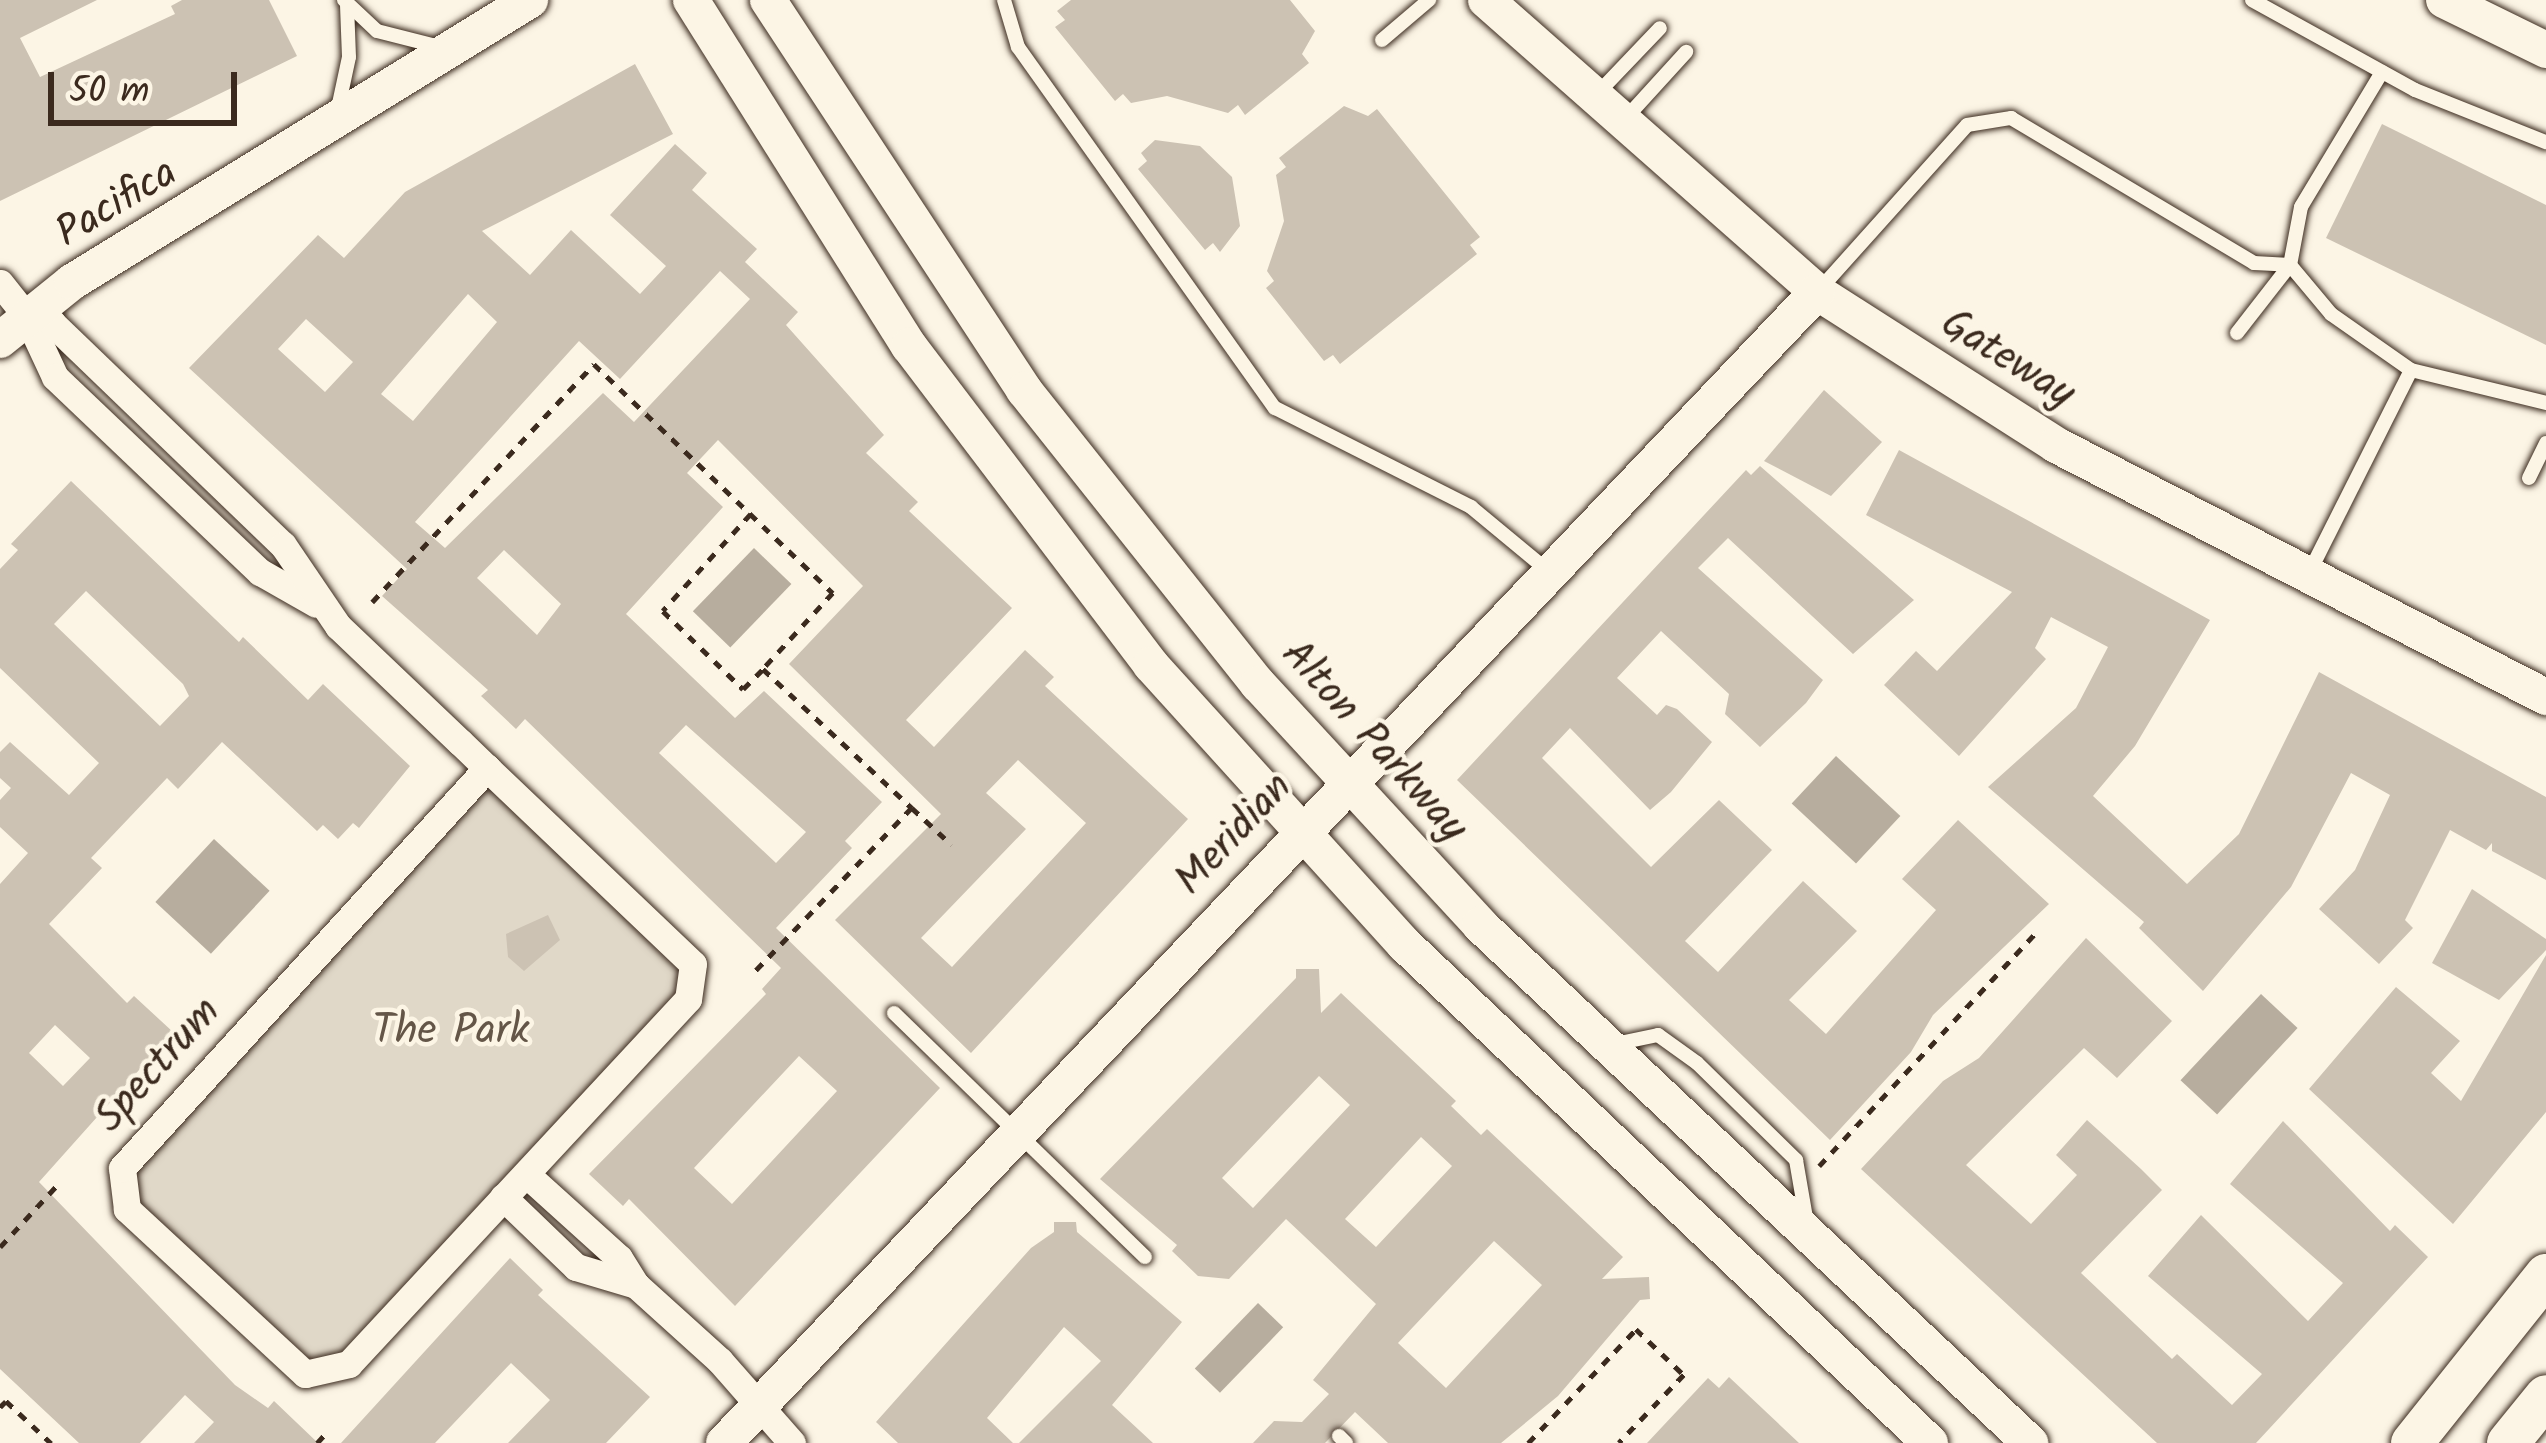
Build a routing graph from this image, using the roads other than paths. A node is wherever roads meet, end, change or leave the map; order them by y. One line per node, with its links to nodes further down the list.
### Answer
1 (530, 0): 12 (main road, Pacifica)
2 (691, 0): 34 (main road)
3 (768, 0): 33 (main road, Alton Parkway)
4 (1004, 0): 29 (lane)
5 (1429, 0): 11 (lane)
6 (1486, 0): 16 (main road, Gateway)
7 (2252, 0): 15 (lane)
8 (2444, 0): 13 (main road)
9 (346, 3): 12 (lane); 17 (lane)
10 (1660, 28): 16 (lane)
11 (1382, 40)
12 (453, 46): 17 (main road, Pacifica)
13 (2546, 50)
14 (1686, 52): 18 (lane)
15 (2382, 72): 19 (lane); 20 (lane)
16 (1592, 99): 18 (main road, Gateway)
17 (335, 120): 23 (main road, Pacifica)
18 (1619, 125): 22 (main road, Gateway)
19 (2546, 142)
20 (2290, 265): 22 (lane); 24 (lane); 25 (lane)
21 (0, 283): 23 (street, Spectrum)
22 (1817, 292): 29 (main road, Meridian); 30 (main road, Gateway)
23 (13, 328): 32 (street, Spectrum)
24 (2237, 333)
25 (2410, 370): 26 (lane); 30 (lane)
26 (2546, 403)
27 (2546, 443): 28 (lane)
28 (2529, 478)
29 (1549, 572): 33 (main road, Meridian)
30 (2307, 576): 31 (main road, Gateway)
31 (2546, 697)
32 (487, 768): 38 (street, Spectrum); 39 (street, Spectrum)
33 (1346, 783): 34 (main road, Meridian); 36 (main road, Alton Parkway)
34 (1299, 833): 37 (main road, Meridian); 48 (main road)
35 (894, 1013): 37 (lane)
36 (1605, 1046): 40 (main road, Alton Parkway); 40 (lane)
37 (1014, 1135): 41 (lane); 45 (main road, Meridian)
38 (526, 1174): 39 (street, Spectrum); 43 (street)
39 (503, 1197): 43 (street)
40 (1808, 1235): 49 (main road, Alton Parkway)
41 (1145, 1257)
42 (2546, 1275): 50 (main road)
43 (636, 1285): 45 (street)
44 (2546, 1396): 51 (main road)
45 (759, 1406): 46 (main road, Meridian); 47 (street)
46 (724, 1443)
47 (793, 1443)
48 (1930, 1443)
49 (2030, 1443)
50 (2412, 1443)
51 (2508, 1443)

